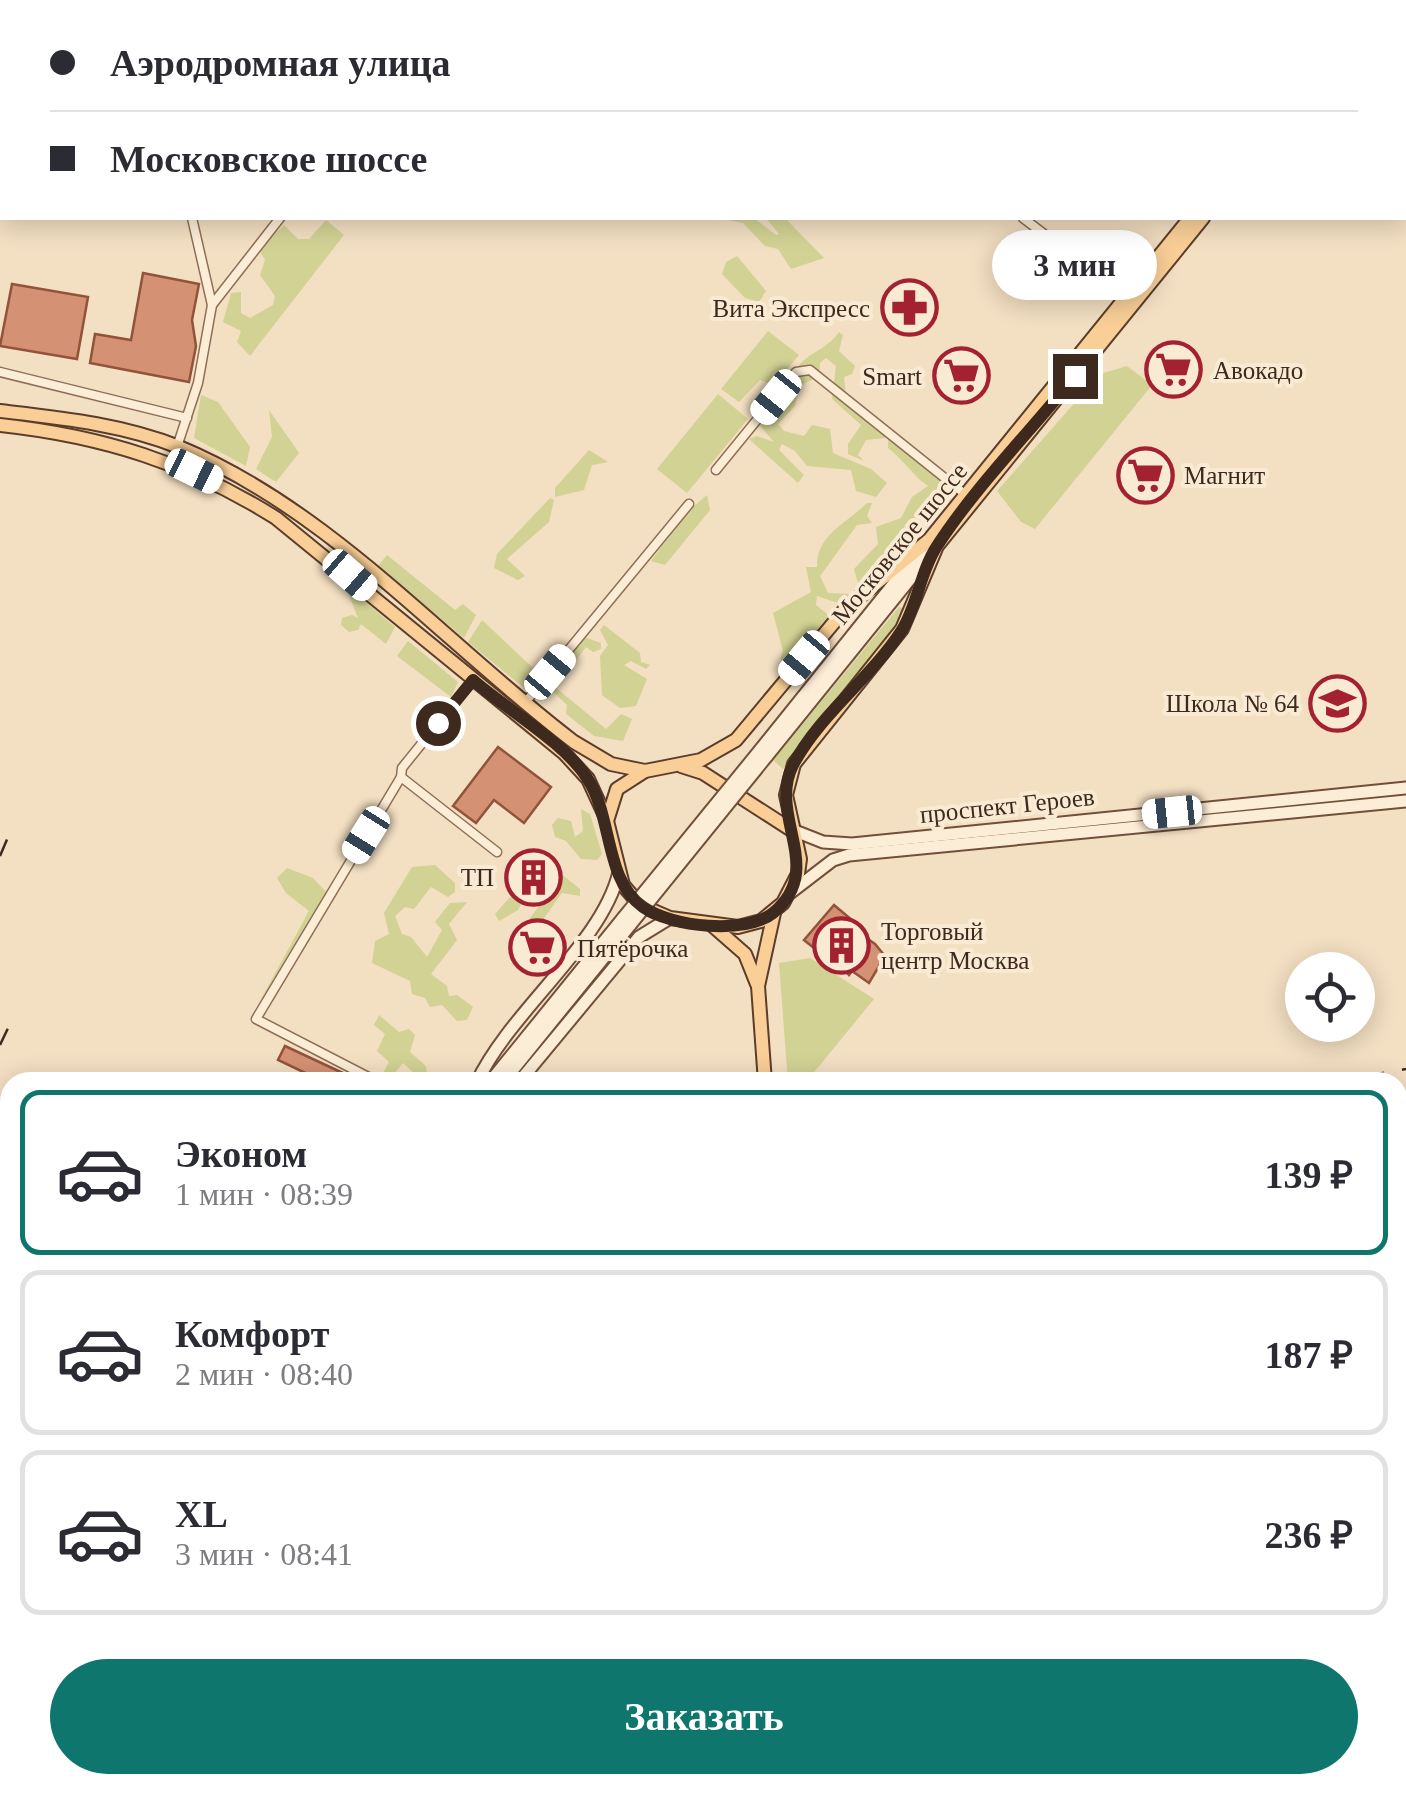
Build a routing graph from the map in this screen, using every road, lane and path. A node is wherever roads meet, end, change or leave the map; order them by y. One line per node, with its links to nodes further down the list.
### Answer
1 (192, 220): 7 (street)
2 (278, 220): 7 (street)
3 (1026, 220): 6 (street)
4 (1189, 220): 6 (main road, Московское шоссе)
5 (1201, 220): 6 (main road, Московское шоссе)
6 (1131, 300): 15 (main road, Московское шоссе); 17 (main road, Московское шоссе)
7 (212, 305): 10 (street)
8 (0, 372): 10 (street)
9 (0, 411): 12 (main road)
10 (188, 418): 12 (street)
11 (0, 424): 13 (main road)
12 (178, 446): 13 (street); 19 (main road)
13 (172, 462): 18 (main road)
14 (716, 470): 15 (street)
15 (966, 495): 17 (main road, Московское шоссе)
16 (689, 504): 19 (street)
17 (933, 543): 20 (main road); 26 (main road); 32 (main road, Московское шоссе, bridge)
18 (473, 680): 22 (street); 25 (main road)
19 (524, 704): 21 (main road)
20 (676, 765): 21 (main road); 26 (main road)
21 (645, 771): 25 (main road)
22 (401, 777): 27 (street); 35 (street)
23 (1406, 788): 26 (main road, проспект Героев)
24 (1406, 801): 29 (main road, проспект Героев)
25 (606, 821): 28 (main road)
26 (790, 830): 29 (main road)
27 (497, 852)
28 (618, 872): 31 (main road); 36 (main road)
29 (790, 893): 30 (main road)
30 (774, 913): 33 (main road); 34 (main road)
31 (670, 918): 33 (main road); 39 (main road)
32 (627, 921): 37 (main road, Московское шоссе); 38 (main road, Московское шоссе)
33 (711, 925): 34 (main road)
34 (758, 986): 40 (main road)
35 (358, 1072)
36 (483, 1072)
37 (499, 1072)
38 (511, 1072)
39 (526, 1072)
40 (764, 1072)

